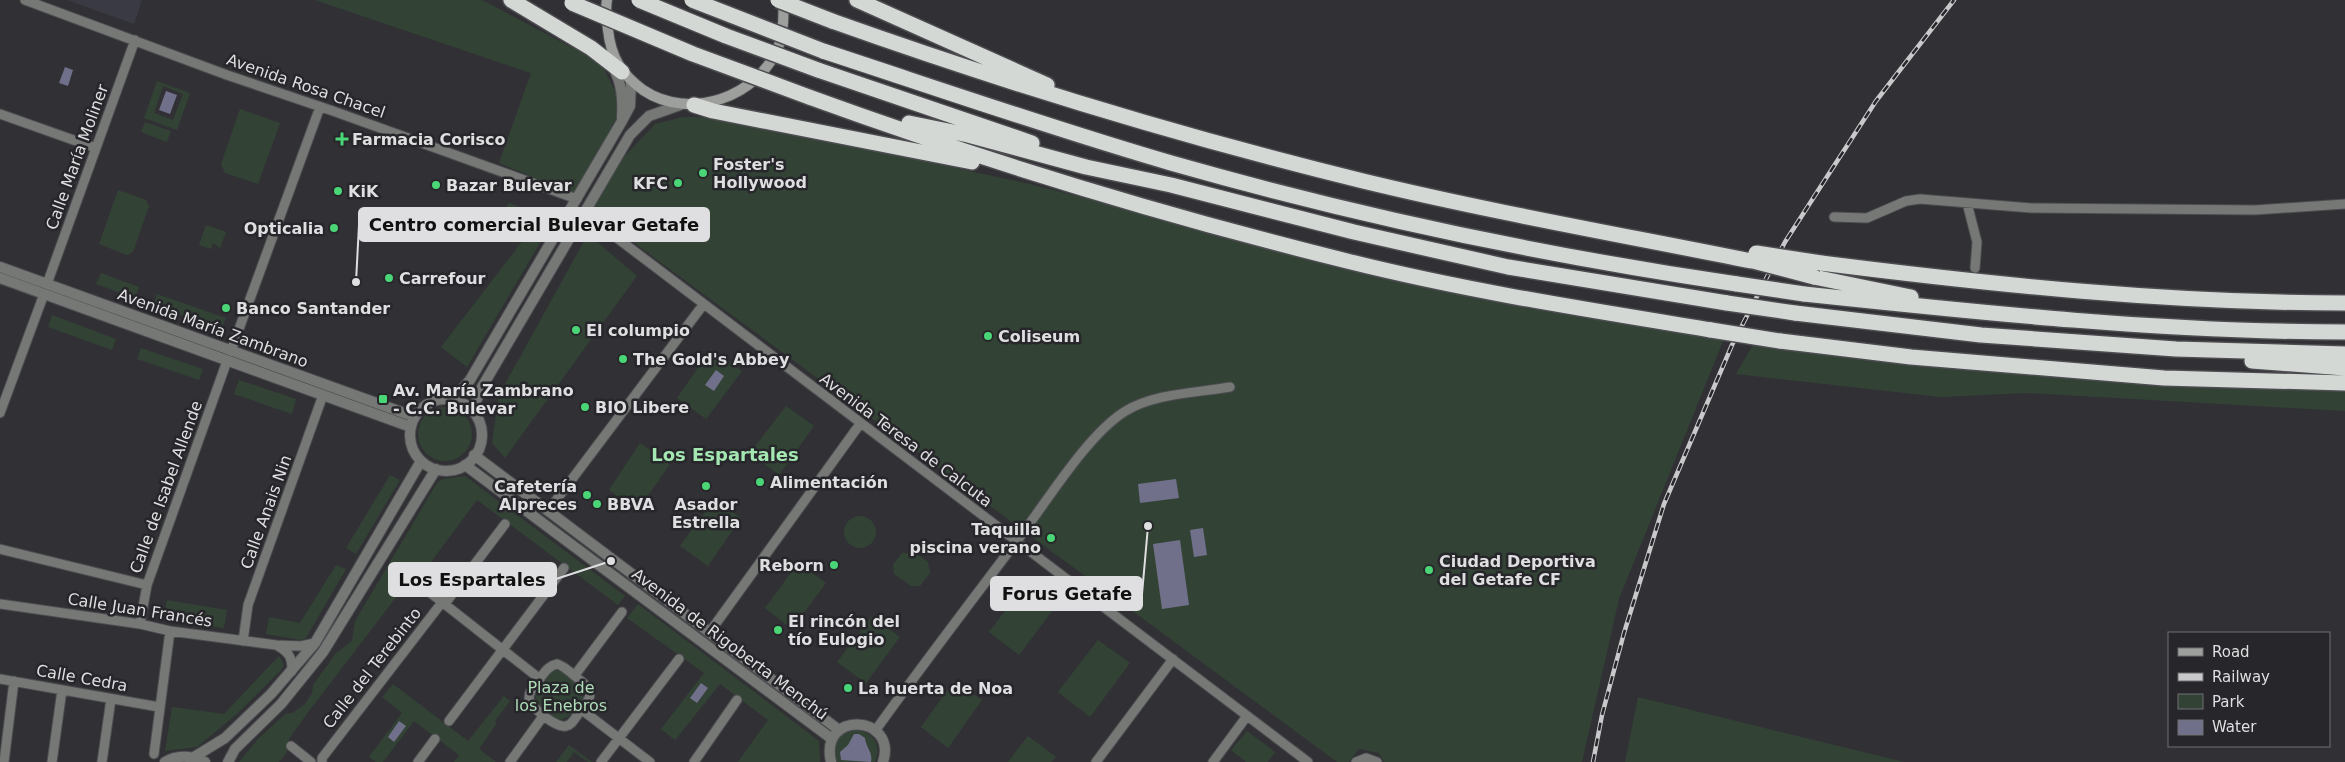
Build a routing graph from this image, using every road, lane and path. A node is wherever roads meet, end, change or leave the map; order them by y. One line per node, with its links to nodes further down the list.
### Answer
1 (25, 0): 10 (street, Avenida Rosa Chacel)
2 (511, 0): 11 (highway)
3 (607, 0): 11 (main road)
4 (639, 0): 20 (highway, bridge)
5 (692, 0): 33 (highway, bridge)
6 (778, 0): 16 (highway, bridge)
7 (783, 0): 12 (main road)
8 (857, 0): 16 (highway)
9 (568, 2): 14 (highway, bridge)
10 (135, 40): 13 (street, Avenida Rosa Chacel); 18 (street, Calle María Moliner)
11 (622, 72): 12 (main road); 17 (street); 17 (street)
12 (687, 105): 19 (highway); 24 (street)
13 (320, 107): 21 (street, Avenida Rosa Chacel); 37 (street, Calle de Isabel Allende)
14 (851, 112): 19 (highway); 20 (highway)
15 (0, 114): 18 (street)
16 (1134, 120): 26 (highway)
17 (622, 121): 21 (street)
18 (96, 148): 30 (street, Calle María Moliner)
19 (1033, 174): 39 (highway, bridge)
20 (1171, 186): 35 (highway, bridge)
21 (577, 199): 42 (street)
22 (1968, 203): 23 (street); 25 (street); 28 (street)
23 (2345, 204)
24 (584, 213): 32 (street, Avenida Teresa de Calcuta); 43 (street)
25 (1834, 217)
26 (1754, 257): 31 (highway, bridge); 33 (highway, bridge)
27 (0, 267): 30 (street, Avenida María Zambrano)
28 (1975, 268)
29 (0, 278): 30 (street, Avenida María Zambrano)
30 (46, 289): 37 (street, Avenida María Zambrano); 44 (street, Calle María Moliner)
31 (2345, 303)
32 (703, 305): 46 (street, Avenida Teresa de Calcuta); 51 (street)
33 (2036, 316): 34 (highway)
34 (2345, 332)
35 (2025, 338): 36 (highway); 38 (highway)
36 (2345, 354)
37 (229, 356): 41 (street, Avenida María Zambrano); 45 (street, Avenida María Zambrano); 57 (street, Calle de Isabel Allende)
38 (2345, 368)
39 (2345, 383)
40 (1230, 387): 53 (street)
41 (323, 395): 45 (street, Avenida María Zambrano); 64 (street, Calle Anais Nin)
42 (453, 400): 43 (street); 45 (street)
43 (472, 411): 47 (street)
44 (0, 413)
45 (413, 422): 48 (street)
46 (860, 424): 53 (street, Avenida Teresa de Calcuta); 63 (street)
47 (474, 455): 49 (street); 51 (street, Avenida de Rigoberta Menchú)
48 (421, 461): 50 (street); 65 (street)
49 (465, 465): 50 (street); 87 (street, Avenida de Rigoberta Menchú)
50 (436, 469): 96 (street)
51 (548, 510): 63 (street, Avenida de Rigoberta Menchú)
52 (505, 524): 58 (street, Calle del Terebinto)
53 (1016, 541): 69 (street, Avenida Teresa de Calcuta); 84 (street)
54 (0, 549): 57 (street)
55 (564, 568): 67 (street)
56 (414, 580): 58 (street)
57 (147, 585): 61 (street, Calle de Isabel Allende)
58 (443, 601): 67 (street); 98 (street, Calle del Terebinto)
59 (0, 604): 61 (street, Calle Juan Francés)
60 (622, 612): 71 (street)
61 (140, 624): 62 (street, Calle Juan Francés)
62 (170, 631): 64 (street, Calle Juan Francés); 78 (street)
63 (709, 633): 83 (street, Avenida de Rigoberta Menchú)
64 (243, 641): 66 (street, Calle Juan Francés)
65 (314, 643): 66 (street, Calle Juan Francés); 70 (street)
66 (276, 645): 70 (street)
67 (502, 650): 73 (street); 82 (street)
68 (679, 659): 85 (street)
69 (1173, 659): 81 (street, Avenida Teresa de Calcuta); 106 (street)
70 (292, 671): 90 (street)
71 (575, 676): 73 (street); 79 (street)
72 (0, 678): 74 (street, Calle Cedra)
73 (540, 678): 80 (street)
74 (14, 681): 75 (street, Calle Cedra); 91 (street)
75 (62, 690): 76 (street, Calle Cedra); 92 (street)
76 (111, 699): 78 (street, Calle Cedra); 93 (street)
77 (737, 700): 103 (street)
78 (160, 708): 89 (street)
79 (582, 710): 80 (street); 85 (street)
80 (544, 716): 100 (street)
81 (1247, 716): 107 (street); 108 (street, Avenida Teresa de Calcuta)
82 (449, 720)
83 (839, 730): 84 (street); 87 (street)
84 (875, 731): 105 (street)
85 (619, 738): 101 (street); 102 (street)
86 (435, 739): 99 (street)
87 (832, 739): 104 (street)
88 (291, 746): 97 (street)
89 (154, 754)
90 (194, 757): 94 (street); 95 (street)
91 (2, 762)
92 (52, 762)
93 (102, 762)
94 (165, 762)
95 (205, 762)
96 (228, 762)
97 (311, 762)
98 (322, 762)
99 (418, 762)
100 (510, 762)
101 (601, 762)
102 (650, 762)
103 (694, 762)
104 (831, 762)
105 (883, 762)
106 (1096, 762)
107 (1213, 762)
108 (1308, 762)
109 (1356, 762): 110 (street)
110 (1377, 762)

